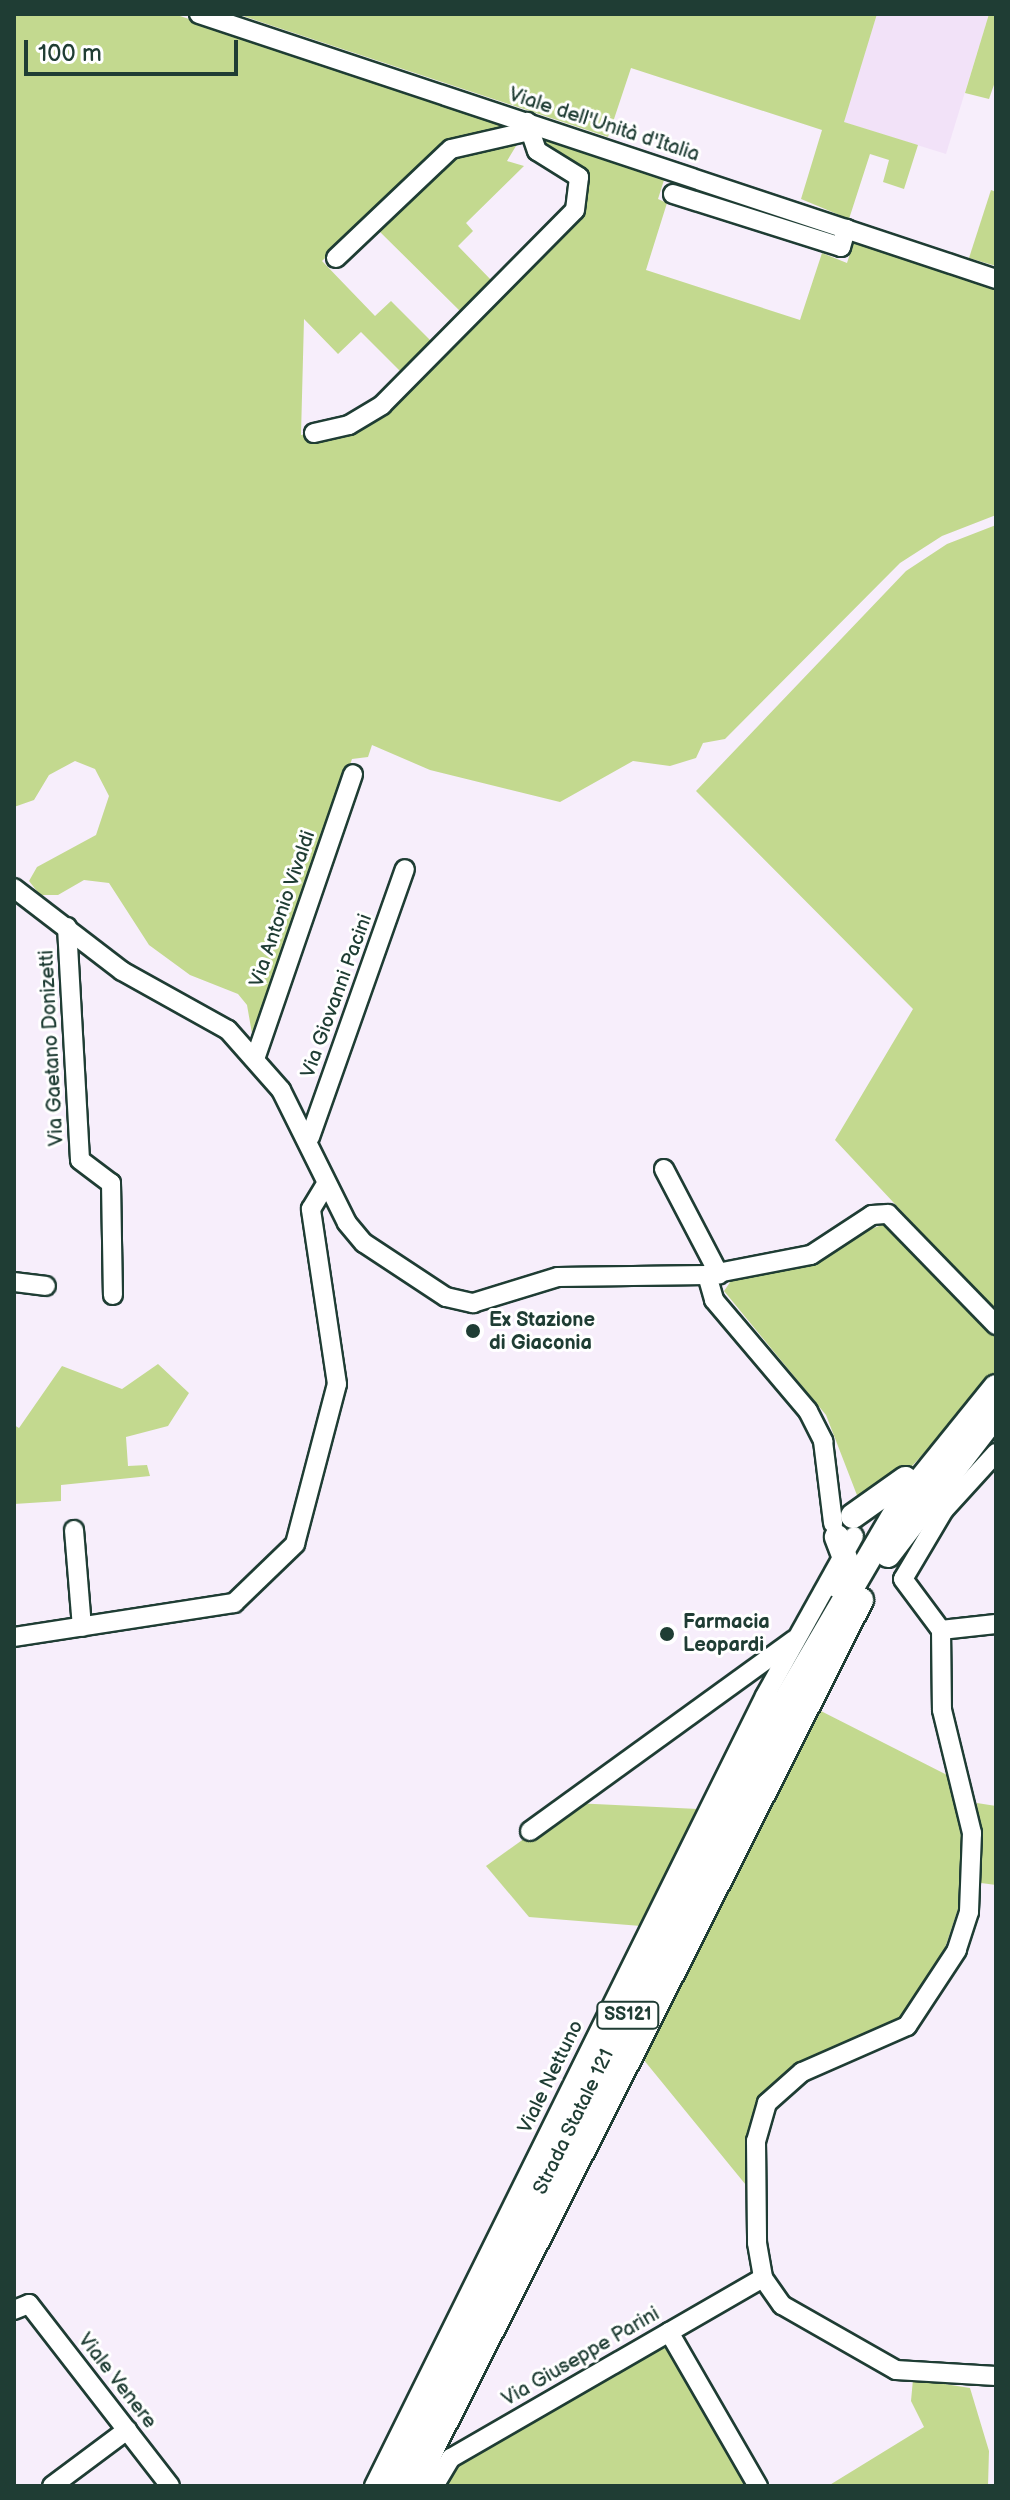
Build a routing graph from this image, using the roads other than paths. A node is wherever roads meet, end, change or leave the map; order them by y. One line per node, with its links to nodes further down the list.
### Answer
1 (199, 14): 2 (street, Viale dell'Unità d'Italia)
2 (526, 127): 4 (street, Viale dell'Unità d'Italia); 5 (street); 7 (street)
3 (673, 194): 4 (street)
4 (846, 229): 6 (street, Viale dell'Unità d'Italia)
5 (336, 258)
6 (996, 279)
7 (314, 433)
8 (353, 774): 12 (street, Via Antonio Vivaldi)
9 (405, 869): 13 (street, Via Giovanni Pacini)
10 (14, 888): 11 (street)
11 (67, 927): 12 (street); 19 (street, Via Gaetano Donizetti)
12 (255, 1059): 13 (street)
13 (310, 1137): 15 (street)
14 (664, 1169): 16 (street)
15 (325, 1186): 16 (street); 26 (street)
16 (713, 1274): 20 (street); 24 (street)
17 (14, 1282): 18 (street)
18 (46, 1286)
19 (113, 1295)
20 (996, 1325)
21 (991, 1401): 24 (main road, SS121); 24 (main road)
22 (996, 1453): 27 (street)
23 (74, 1530): 26 (street)
24 (850, 1538): 29 (street, Viale Nettuno); 39 (main road, Strada Statale 121 / SS121); 40 (main road, Strada Statale 121 / SS121)
25 (996, 1624): 27 (street)
26 (82, 1627): 28 (street)
27 (941, 1630): 31 (street)
28 (14, 1637)
29 (794, 1640): 30 (street); 38 (street, Viale Nettuno)
30 (530, 1831)
31 (763, 2278): 33 (street, Via Giuseppe Parini); 34 (street)
32 (22, 2307): 35 (street, Viale Venere)
33 (669, 2332): 41 (street, Via Giuseppe Parini); 42 (street)
34 (996, 2376)
35 (127, 2430): 36 (street); 37 (street, Viale Venere)
36 (52, 2486)
37 (170, 2486)
38 (374, 2486)
39 (393, 2486)
40 (413, 2486)
41 (434, 2486)
42 (758, 2486)

